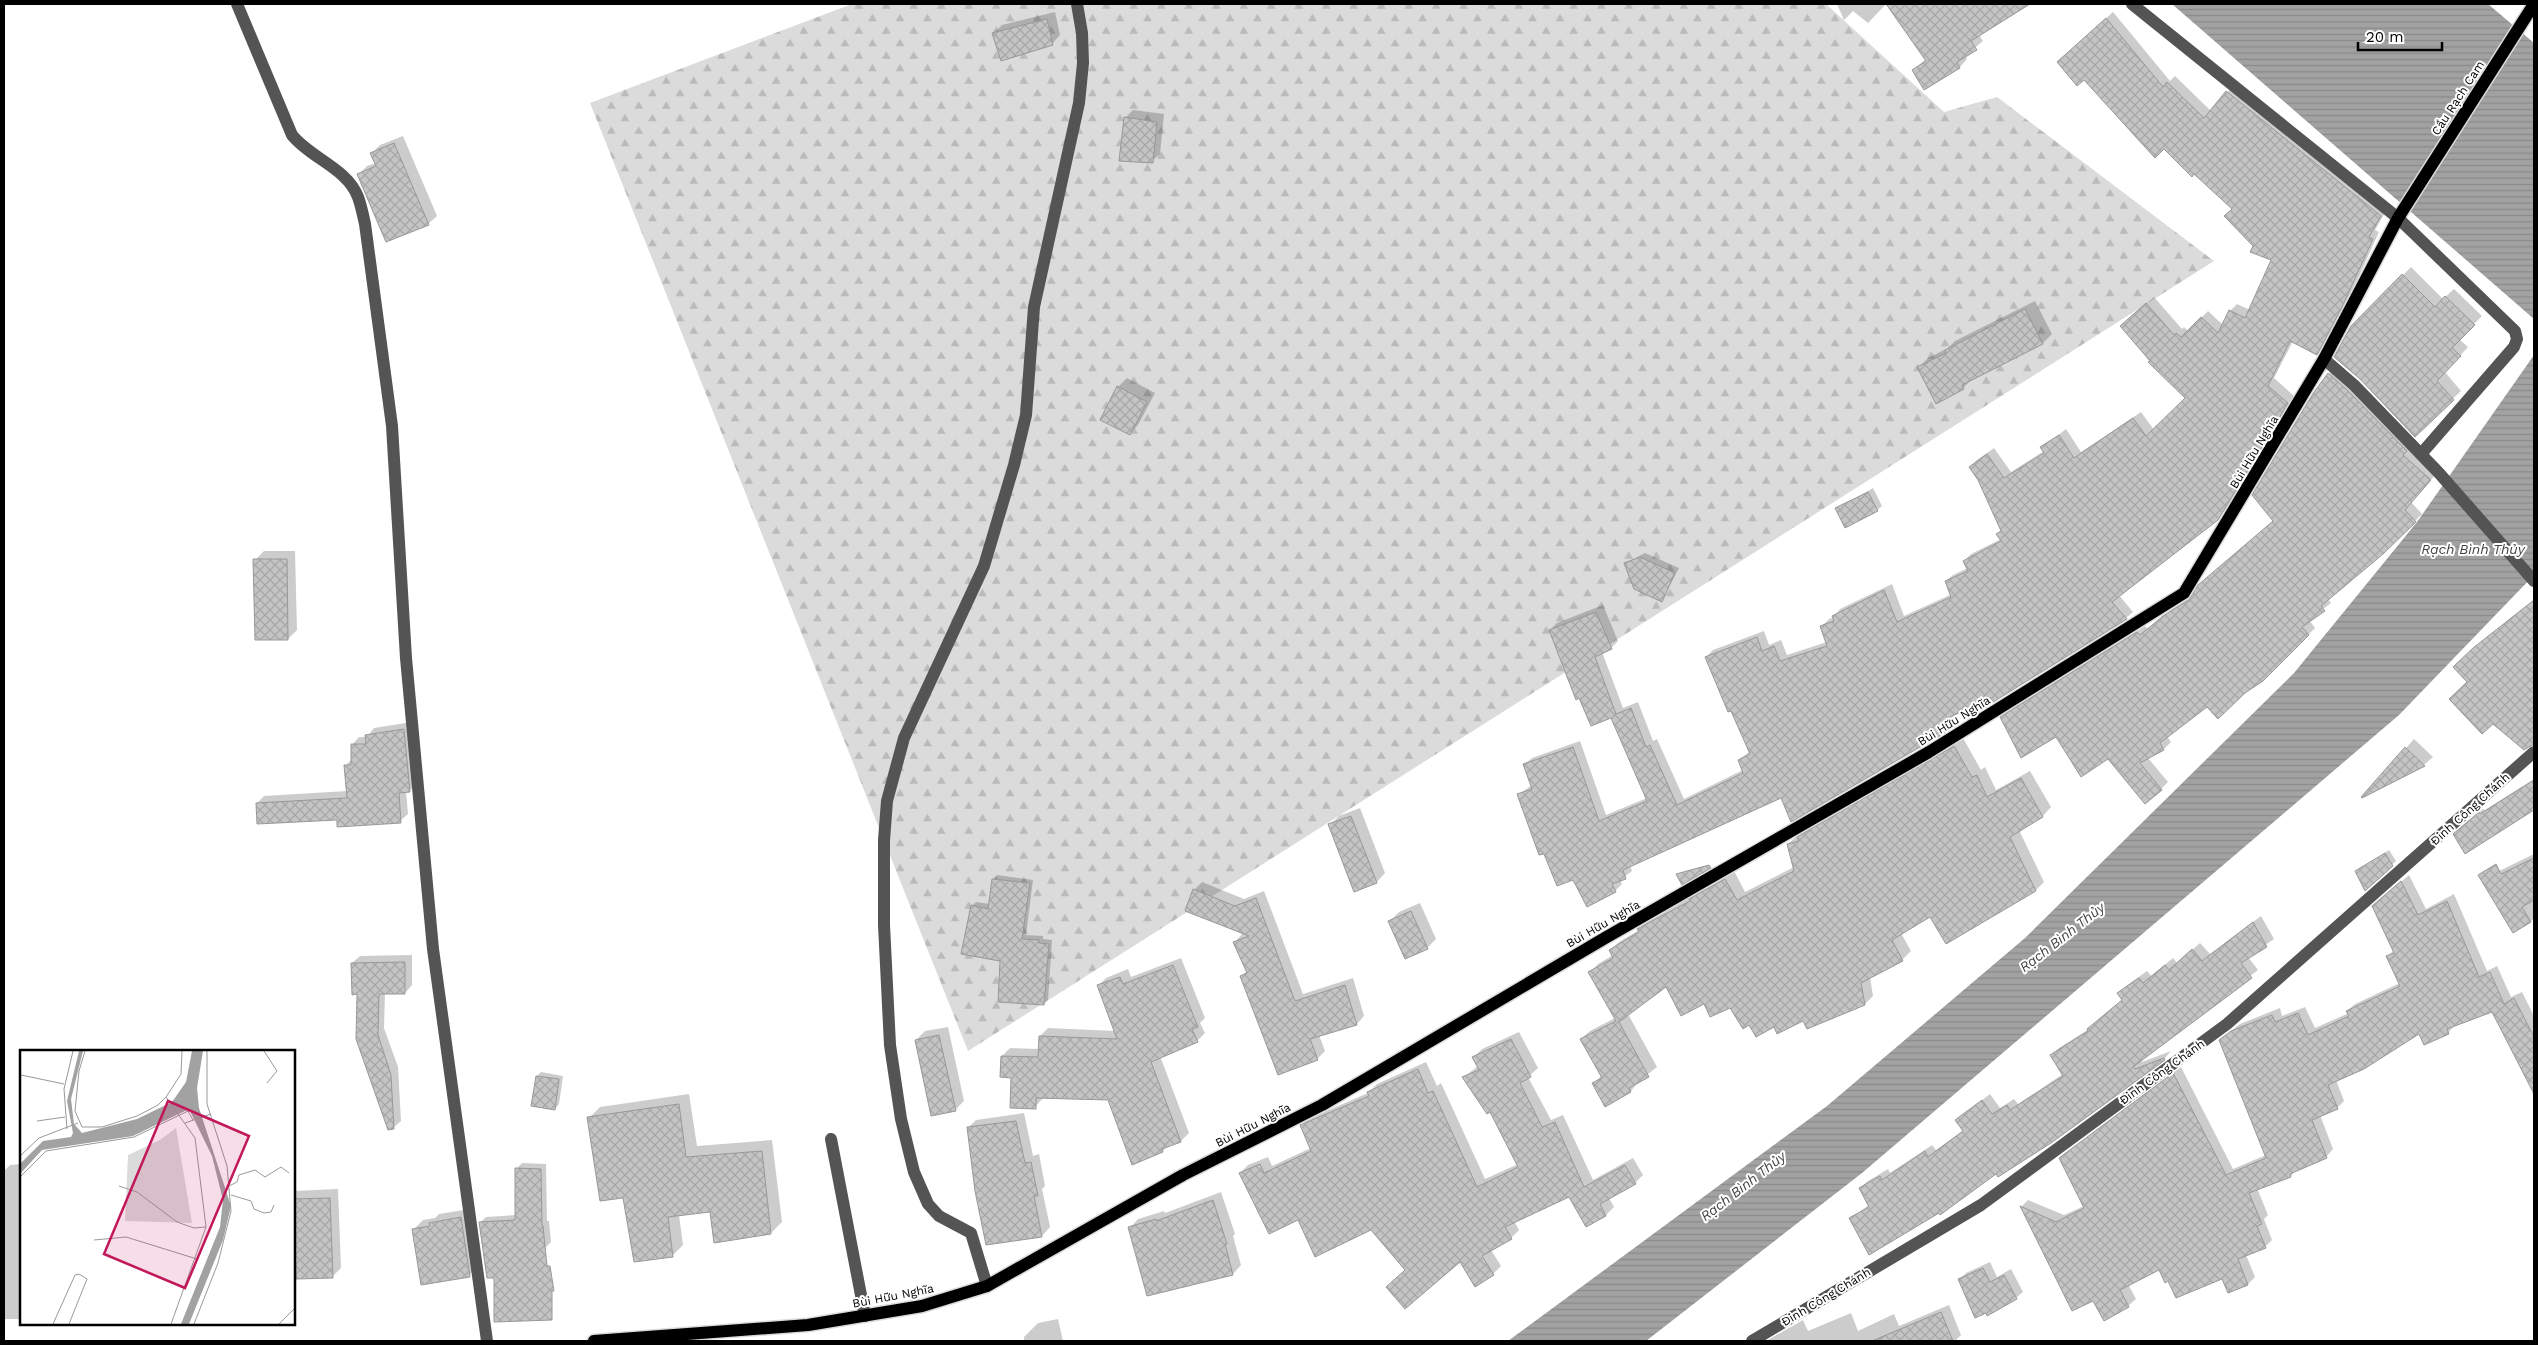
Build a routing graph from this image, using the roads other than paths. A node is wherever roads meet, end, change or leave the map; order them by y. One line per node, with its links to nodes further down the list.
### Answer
1 (236, 4): 14 (street)
2 (1077, 4): 12 (street)
3 (2132, 4): 6 (street)
4 (2534, 4): 5 (main road, Cầu Rạch Cam)
5 (2405, 207): 6 (main road, Bùi Hữu Nghĩa)
6 (2398, 218): 7 (main road, Bùi Hữu Nghĩa); 8 (street)
7 (2324, 359): 8 (street); 12 (main road, Bùi Hữu Nghĩa)
8 (2421, 454): 9 (street)
9 (2534, 581)
10 (2534, 752): 16 (street, Đinh Công Chánh)
11 (831, 1139): 13 (street)
12 (987, 1286): 13 (main road, Bùi Hữu Nghĩa)
13 (865, 1316): 15 (main road, Bùi Hữu Nghĩa)
14 (487, 1341)
15 (594, 1341)
16 (1752, 1341)

